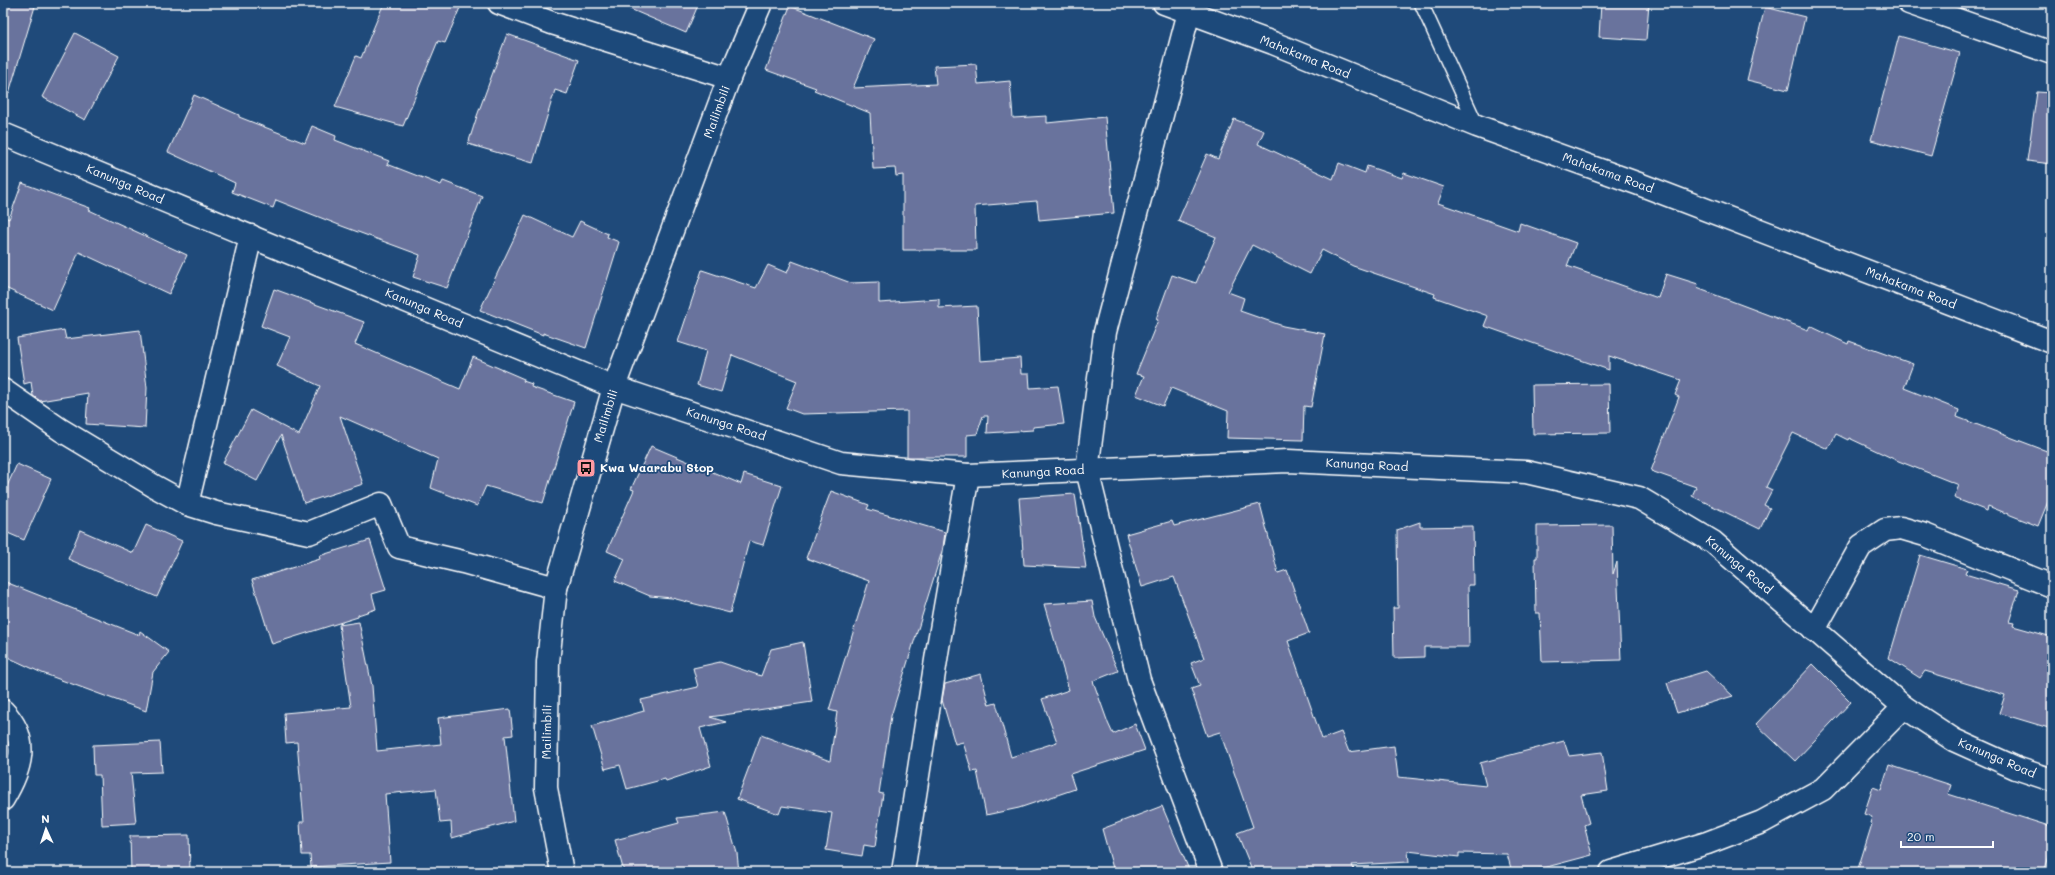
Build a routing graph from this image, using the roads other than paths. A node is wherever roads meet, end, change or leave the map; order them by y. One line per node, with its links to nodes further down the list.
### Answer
1 (499, 3): 8 (street)
2 (761, 3): 8 (street, Mailimbili)
3 (1167, 3): 6 (street, Mahakama Road)
4 (1421, 3): 9 (lane)
5 (1908, 3): 7 (street)
6 (1189, 12): 9 (street, Mahakama Road); 15 (street)
7 (2052, 53)
8 (729, 78): 13 (street, Mailimbili)
9 (1477, 126): 12 (street, Mahakama Road)
10 (3, 134): 11 (street, Kanunga Road)
11 (251, 236): 13 (street, Kanunga Road); 17 (street)
12 (2052, 342)
13 (614, 387): 16 (street, Kanunga Road); 19 (street, Mailimbili)
14 (3, 390): 17 (street)
15 (1087, 470): 16 (street, Kanunga Road); 20 (street, Kanunga Road); 27 (street)
16 (968, 475): 26 (street)
17 (187, 504): 19 (street)
18 (2052, 586): 20 (street)
19 (556, 588): 25 (street, Mailimbili)
20 (1814, 630): 21 (street, Kanunga Road)
21 (1904, 707): 23 (street, Kanunga Road); 28 (street)
22 (3, 712): 24 (street)
23 (2052, 780)
24 (3, 799)
25 (562, 872)
26 (904, 872)
27 (1211, 872)
28 (1611, 872)

